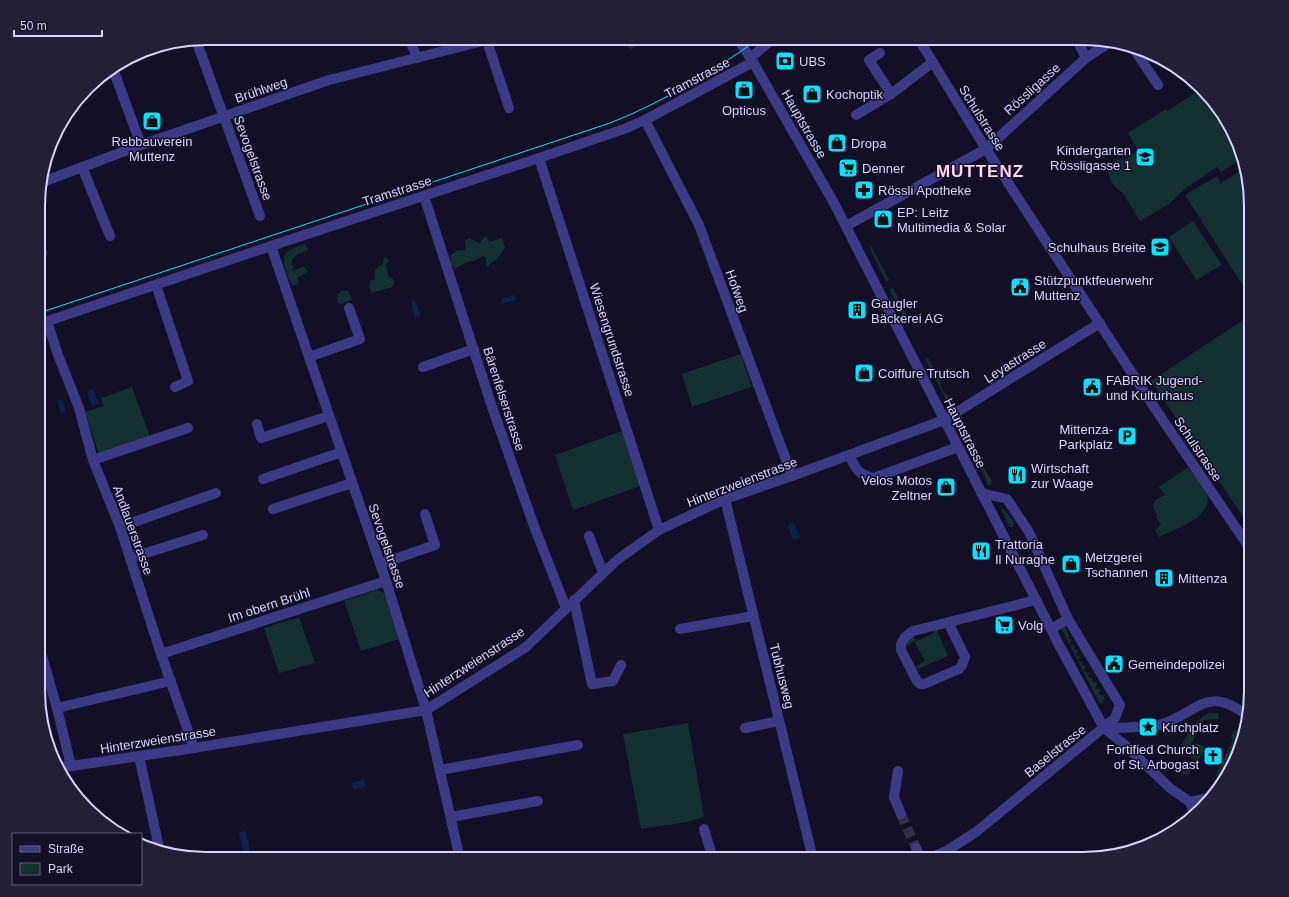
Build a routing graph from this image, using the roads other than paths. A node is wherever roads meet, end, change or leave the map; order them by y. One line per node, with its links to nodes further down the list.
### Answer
1 (198, 45): 21 (street, Sevogelstrasse)
2 (412, 45): 12 (street)
3 (468, 45): 12 (street, Brühlweg)
4 (493, 45): 19 (street)
5 (741, 45): 14 (street, Hauptstrasse)
6 (767, 45): 14 (street, Tramstrasse)
7 (922, 45): 15 (street, Schulstrasse)
8 (1080, 45): 13 (street)
9 (1104, 46): 13 (street, Rössligasse)
10 (880, 53): 18 (street)
11 (1138, 55): 17 (street)
12 (417, 58): 21 (street, Brühlweg)
13 (1086, 58): 24 (street, Rössligasse)
14 (751, 60): 22 (street, Tramstrasse); 30 (street, Hauptstrasse)
15 (933, 62): 18 (street); 24 (street, Schulstrasse)
16 (115, 74): 23 (street)
17 (1158, 85)
18 (891, 94): 20 (street)
19 (509, 108)
20 (856, 115)
21 (224, 116): 23 (street, Brühlweg); 29 (street, Sevogelstrasse)
22 (645, 120): 25 (street, Tramstrasse); 50 (street, Hofweg)
23 (141, 145): 26 (street, Brühlweg)
24 (986, 149): 30 (street, Rössligasse); 36 (street, Schulstrasse)
25 (539, 158): 28 (street, Tramstrasse); 59 (street, Wiesengrundstrasse)
26 (82, 167): 27 (street, Brühlweg); 31 (street)
27 (47, 180)
28 (424, 196): 32 (street, Tramstrasse); 38 (street, Bärenfelserstrasse)
29 (260, 216)
30 (846, 226): 43 (street, Hauptstrasse)
31 (110, 236)
32 (271, 246): 33 (street, Tramstrasse); 39 (street, Sevogelstrasse)
33 (156, 285): 35 (street, Tramstrasse); 41 (street)
34 (349, 308): 39 (street)
35 (45, 322)
36 (1100, 323): 43 (street, Leyastrasse); 62 (street, Schulstrasse)
37 (45, 328): 49 (street, Andlauerstrasse)
38 (474, 349): 40 (street); 69 (street, Bärenfelserstrasse)
39 (309, 357): 42 (street, Sevogelstrasse)
40 (423, 367)
41 (175, 387)
42 (330, 416): 44 (street); 47 (street, Sevogelstrasse)
43 (944, 420): 46 (street, Hauptstrasse); 48 (street, Hinterzweienstrasse)
44 (257, 424)
45 (188, 428): 49 (street)
46 (958, 447): 48 (street); 54 (street, Hauptstrasse)
47 (342, 452): 51 (street); 52 (street, Sevogelstrasse)
48 (848, 455): 50 (street, Hinterzweienstrasse)
49 (93, 460): 58 (street, Andlauerstrasse)
50 (792, 476): 55 (street, Hinterzweienstrasse)
51 (264, 479)
52 (352, 483): 56 (street); 64 (street, Sevogelstrasse)
53 (216, 493): 58 (street)
54 (981, 493): 68 (street, Hauptstrasse); 71 (street)
55 (725, 500): 59 (street, Hinterzweienstrasse); 70 (street, Tubhusweg)
56 (273, 509)
57 (425, 514): 64 (street)
58 (120, 527): 63 (street, Andlauerstrasse)
59 (660, 530): 65 (street, Hinterzweienstrasse)
60 (203, 535): 63 (street)
61 (589, 536): 65 (street)
62 (1244, 540)
63 (130, 558): 75 (street, Andlauerstrasse)
64 (380, 564): 66 (street, Sevogelstrasse)
65 (603, 573): 67 (street, Hinterzweienstrasse)
66 (386, 581): 75 (street, Im obern Brühl); 80 (street, Sevogelstrasse)
67 (574, 600): 69 (street, Hinterzweienstrasse); 76 (street)
68 (1036, 600): 72 (street); 74 (street, Hauptstrasse)
69 (566, 608): 80 (street, Hinterzweienstrasse)
70 (753, 616): 73 (street); 82 (street, Tubhusweg)
71 (1068, 619): 74 (street); 84 (street)
72 (948, 622): 72 (street)
73 (680, 629)
74 (1051, 629): 84 (street, Hauptstrasse)
75 (161, 654): 78 (street, Andlauerstrasse)
76 (621, 665)
77 (45, 667): 79 (street)
78 (171, 681): 79 (street); 86 (street, Andlauerstrasse)
79 (57, 708): 88 (street)
80 (426, 710): 86 (street, Hinterzweienstrasse); 90 (street, Sevogelstrasse)
81 (1243, 713): 84 (street)
82 (779, 721): 83 (street); 101 (street, Tubhusweg)
83 (746, 728)
84 (1104, 728): 93 (street, Baselstrasse); 103 (street, Baselstrasse)
85 (578, 745): 90 (street)
86 (194, 748): 87 (street, Hinterzweienstrasse)
87 (139, 756): 88 (street, Hinterzweienstrasse); 97 (street)
88 (71, 766): 89 (street, Hinterzweienstrasse)
89 (65, 767)
90 (440, 770): 95 (street, Sevogelstrasse)
91 (898, 771): 94 (street)
92 (538, 801): 95 (street)
93 (1192, 807)
94 (901, 814)
95 (451, 817): 99 (street, Sevogelstrasse)
96 (704, 829): 100 (street)
97 (158, 844)
98 (916, 848): 102 (street)
99 (458, 852)
100 (711, 852)
101 (811, 852)
102 (918, 852)
103 (944, 852)

